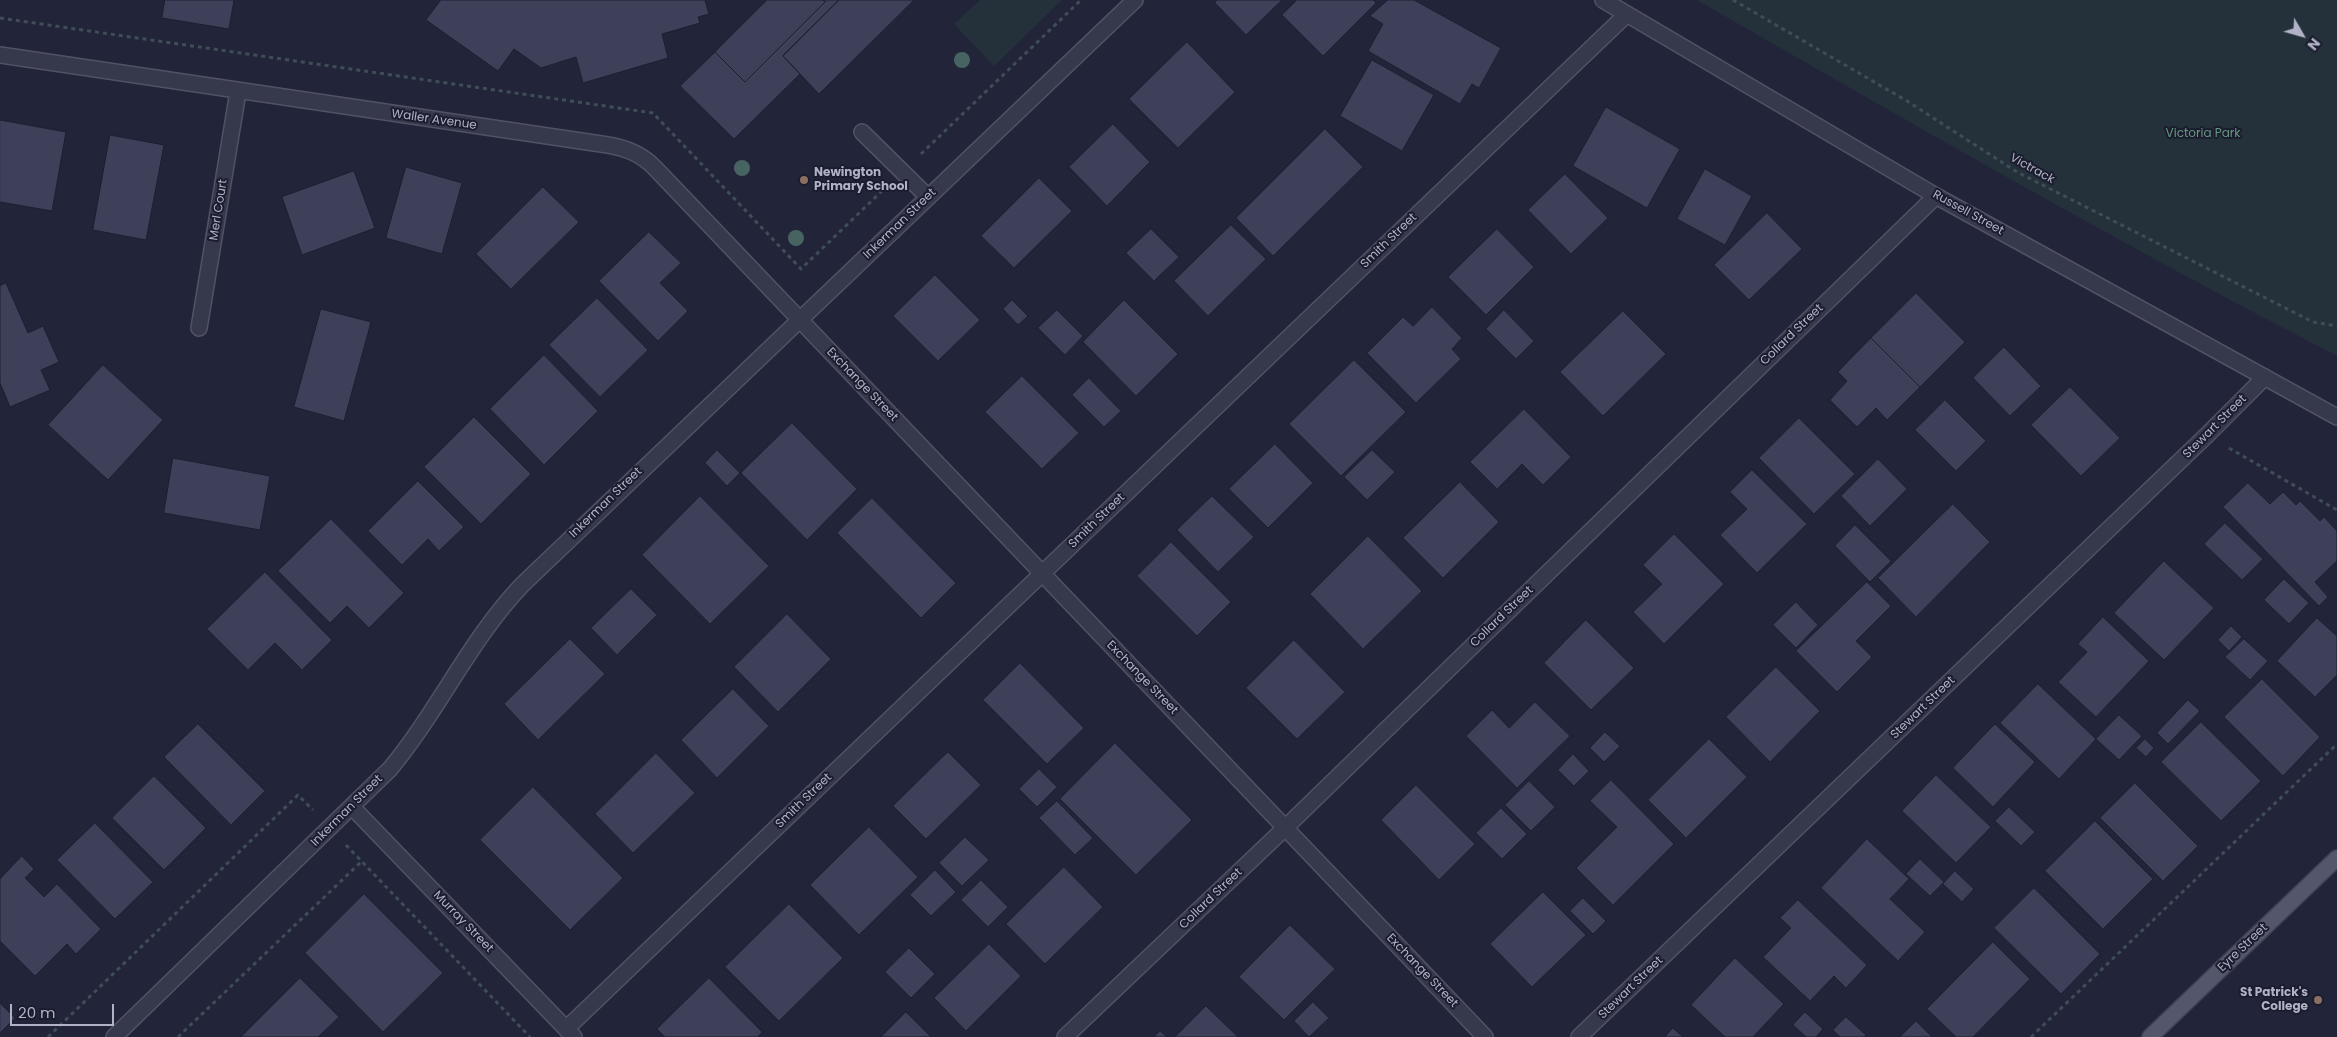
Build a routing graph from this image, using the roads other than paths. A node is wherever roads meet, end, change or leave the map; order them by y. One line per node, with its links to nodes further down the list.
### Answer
1 (1135, 0): 8 (street, Inkerman Street)
2 (1603, 0): 3 (street, Russell Street)
3 (1627, 14): 7 (street, Russell Street); 13 (street, Smith Street)
4 (0, 55): 5 (street, Waller Avenue)
5 (238, 92): 9 (street, Waller Avenue); 10 (street, Merl Court)
6 (862, 132): 8 (street)
7 (1936, 196): 11 (street, Russell Street); 15 (street, Collard Street)
8 (928, 197): 9 (street, Inkerman Street)
9 (799, 320): 13 (street, Exchange Street); 14 (street, Inkerman Street)
10 (199, 328)
11 (2265, 377): 12 (street, Russell Street); 21 (street, Stewart Street)
12 (2337, 417)
13 (1042, 573): 15 (street, Exchange Street); 17 (street, Smith Street)
14 (352, 807): 17 (street, Murray Street); 18 (street, Inkerman Street)
15 (1285, 828): 19 (street, Collard Street); 20 (street, Exchange Street)
16 (2337, 858): 22 (main road, Eyre Street)
17 (570, 1033)
18 (114, 1037)
19 (1066, 1037)
20 (1485, 1037)
21 (1580, 1037)
22 (2150, 1037)

